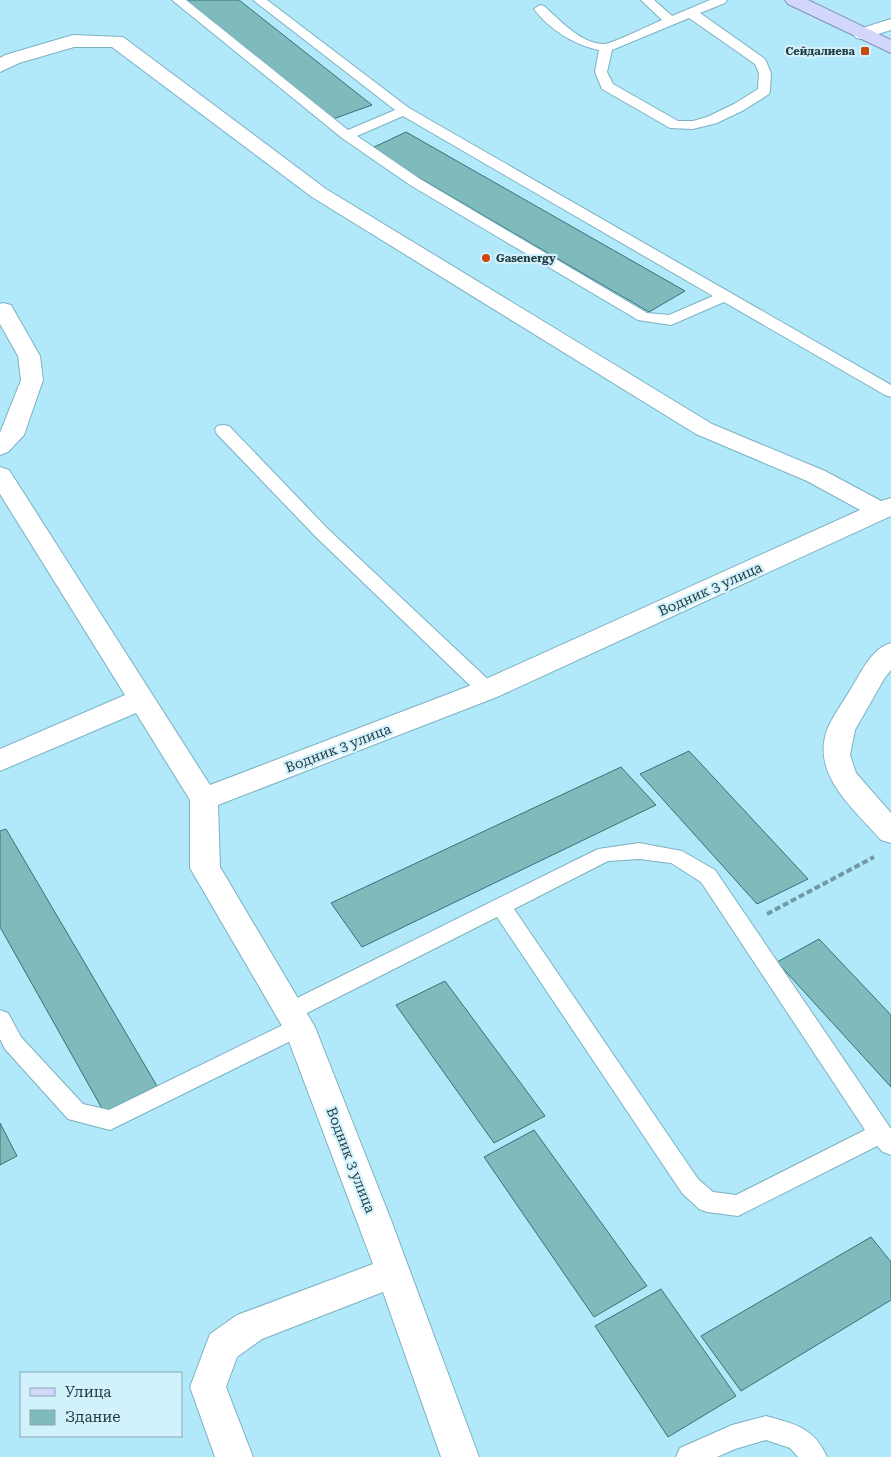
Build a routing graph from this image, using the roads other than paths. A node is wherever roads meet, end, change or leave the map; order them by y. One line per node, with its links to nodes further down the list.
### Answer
1 (178, 0): 15 (lane)
2 (259, 0): 14 (lane)
3 (647, 0): 8 (lane)
4 (721, 0): 7 (lane)
5 (794, 0): 10 (main road)
6 (540, 9): 12 (lane)
7 (691, 13): 8 (lane); 12 (lane)
8 (672, 22): 12 (lane)
9 (891, 24): 10 (street)
10 (862, 34): 11 (main road)
11 (891, 47)
12 (606, 48)
13 (0, 66): 22 (street)
14 (404, 111): 15 (lane); 16 (lane)
15 (347, 135): 16 (lane)
16 (723, 297): 18 (lane)
17 (3, 310): 20 (street)
18 (891, 392)
19 (223, 430): 24 (lane)
20 (0, 447)
21 (0, 474): 25 (street)
22 (886, 509): 24 (street, Водник 3 улица)
23 (891, 652): 28 (street)
24 (488, 690): 27 (street, Водник 3 улица)
25 (141, 699): 26 (street); 27 (street)
26 (0, 761)
27 (204, 799): 31 (street, Водник 3 улица)
28 (887, 842)
29 (501, 906): 31 (lane); 33 (lane); 33 (lane)
30 (0, 1019): 32 (lane)
31 (295, 1019): 32 (lane); 34 (street, Водник 3 улица)
32 (7, 1046)
33 (886, 1139)
34 (393, 1272): 35 (street); 36 (street, Водник 3 улица)
35 (234, 1457)
36 (460, 1457)
37 (689, 1457): 38 (lane)
38 (814, 1457)

